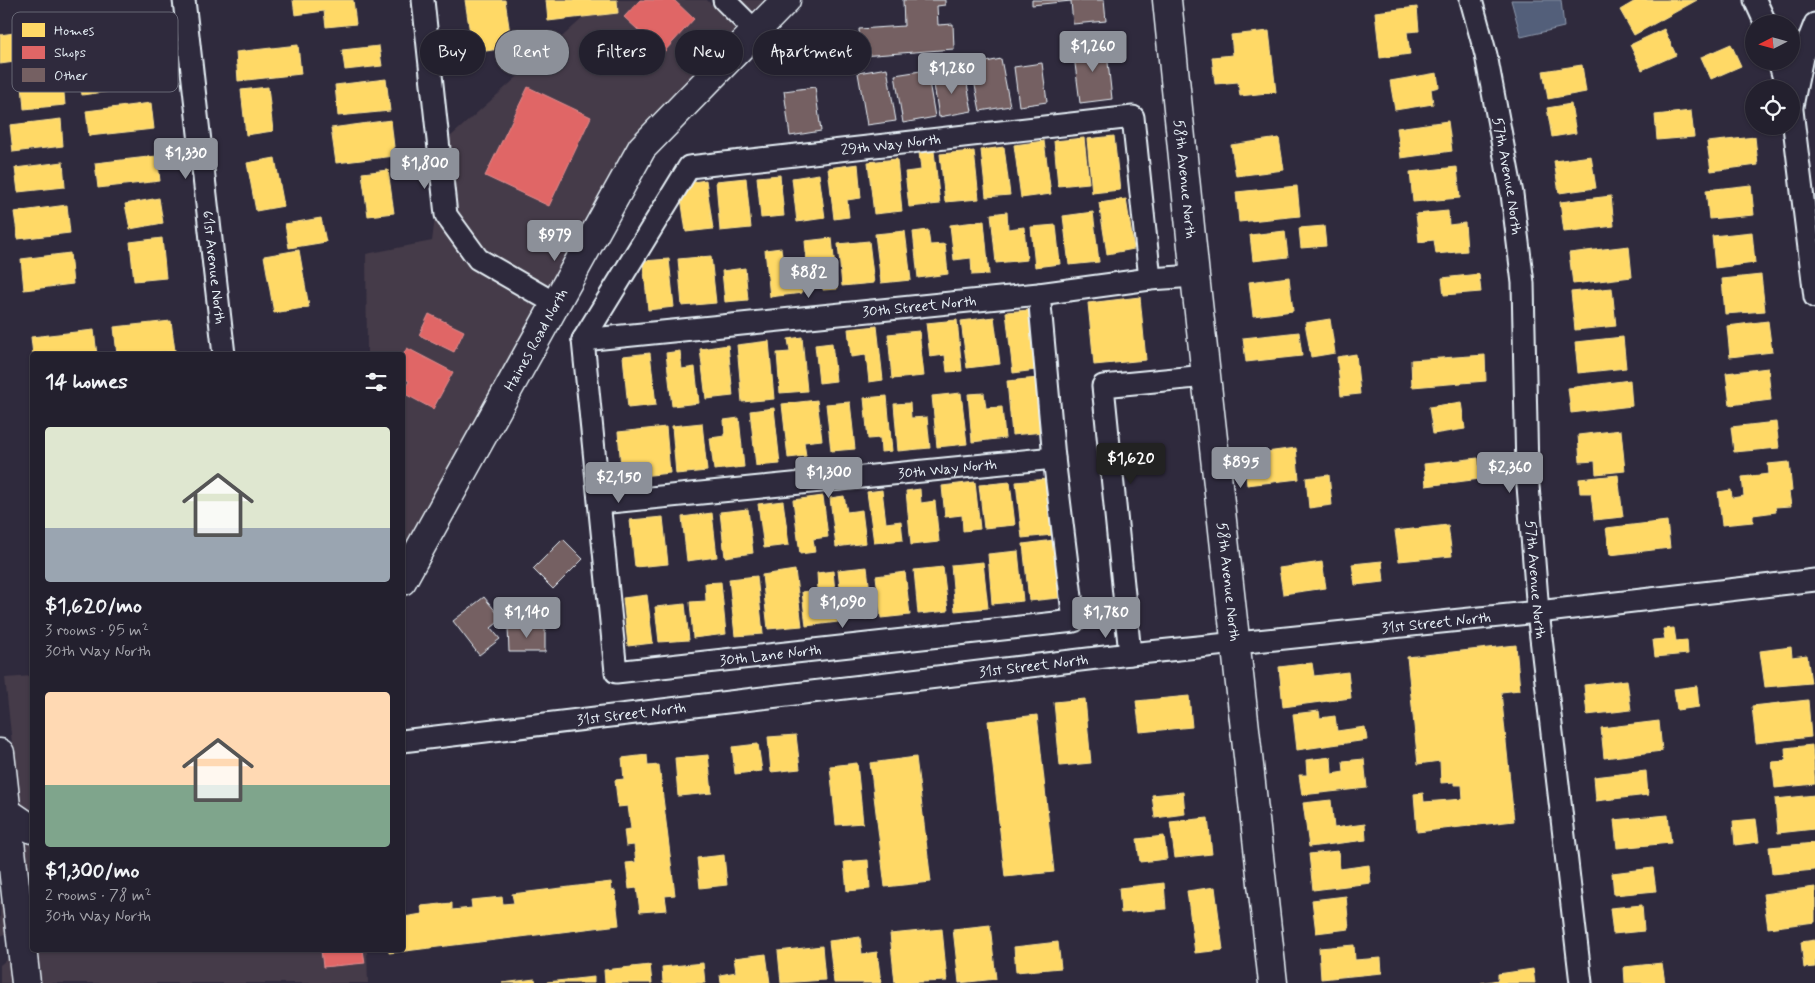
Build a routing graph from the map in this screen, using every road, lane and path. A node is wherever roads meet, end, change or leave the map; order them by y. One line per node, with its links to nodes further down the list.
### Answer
1 (184, 0): 21 (street, 61st Avenue North)
2 (423, 0): 19 (street)
3 (724, 0): 10 (street)
4 (786, 0): 11 (street, Haines Road North)
5 (1167, 0): 15 (street, 58th Avenue North)
6 (1471, 0): 27 (street, 57th Avenue North)
7 (1755, 0): 8 (street)
8 (1762, 15)
9 (1815, 24): 13 (street)
10 (754, 30)
11 (756, 30)
12 (753, 33): 19 (street, Haines Road North)
13 (1795, 80)
14 (1795, 135): 18 (street)
15 (1195, 276): 16 (street, 30th Street North); 22 (street, 58th Avenue North)
16 (1150, 279): 17 (street, 30th Street North); 20 (street, 29th Way North)
17 (1039, 294): 20 (street, 30th Street North); 23 (street)
18 (1815, 298)
19 (556, 304): 25 (street, Haines Road North)
20 (583, 340): 24 (street)
21 (224, 352)
22 (1206, 376): 28 (street, 58th Avenue North); 29 (street)
23 (1054, 458): 24 (street, 30th Way North); 24 (street, 30th Lane North)
24 (600, 504)
25 (405, 576)
26 (1815, 580): 27 (street, 31st Street North)
27 (1538, 612): 28 (street, 31st Street North); 38 (street, 57th Avenue North)
28 (1237, 643): 29 (street, 31st Street North); 37 (street, 58th Avenue North)
29 (1130, 654): 30 (street, 31st Street North)
30 (405, 741)
31 (0, 753): 32 (street)
32 (7, 812): 33 (street); 34 (street)
33 (30, 828)
34 (8, 890): 35 (street)
35 (18, 937): 36 (street)
36 (26, 983)
37 (1274, 983)
38 (1581, 983)

